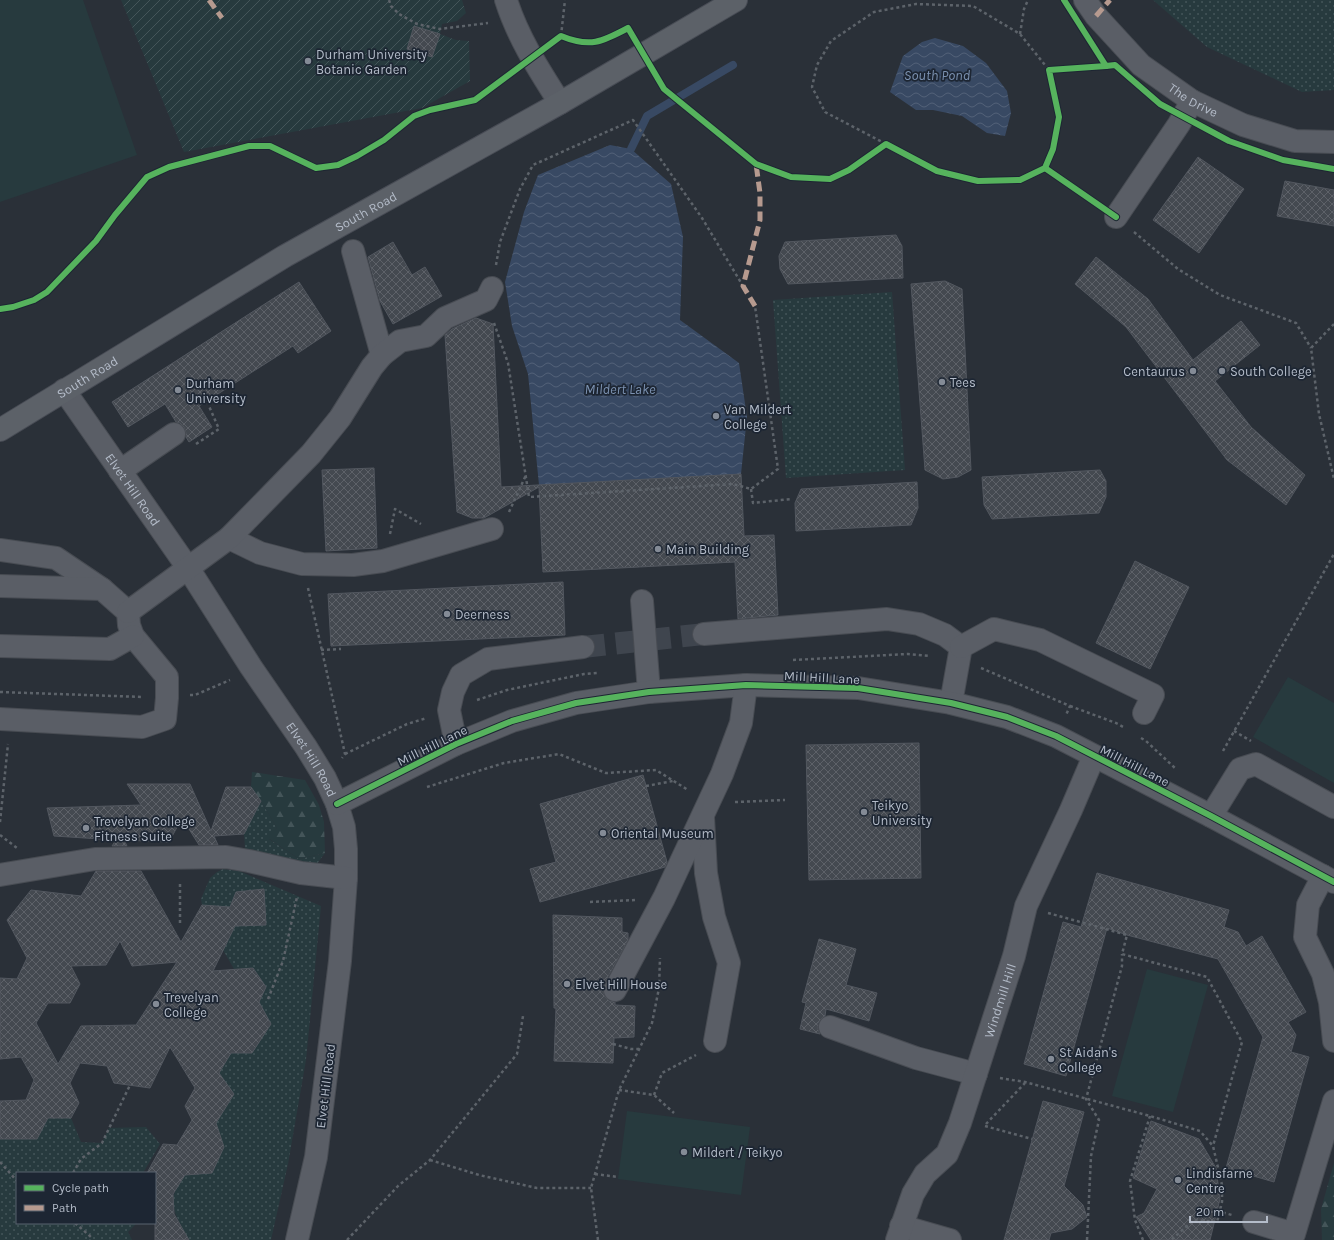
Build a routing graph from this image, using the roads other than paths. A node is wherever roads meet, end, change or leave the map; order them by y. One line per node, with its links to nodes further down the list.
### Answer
1 (736, 0): 5 (main road, South Road)
2 (1086, 0): 4 (street, The Drive)
3 (509, 10): 5 (street)
4 (1192, 101): 6 (street, The Drive); 7 (street)
5 (560, 103): 11 (main road, South Road)
6 (1334, 142)
7 (1116, 217)
8 (352, 251): 10 (street)
9 (489, 294): 10 (street)
10 (382, 355): 16 (street)
11 (64, 390): 12 (main road, South Road); 14 (street, Elvet Hill Road)
12 (0, 430)
13 (174, 434): 14 (street)
14 (120, 471): 18 (street, Elvet Hill Road)
15 (499, 523): 16 (street)
16 (229, 538): 18 (street)
17 (0, 550): 20 (street)
18 (188, 568): 22 (street); 35 (street, Elvet Hill Road)
19 (0, 586): 20 (street)
20 (102, 589): 22 (street)
21 (642, 601): 29 (street)
22 (128, 612): 24 (street)
23 (704, 634): 27 (street)
24 (133, 636): 25 (street); 32 (street)
25 (0, 646)
26 (583, 647): 33 (street)
27 (960, 647): 30 (street); 31 (street)
28 (746, 685): 29 (street, Mill Hill Lane); 30 (street, Mill Hill Lane); 37 (street)
29 (649, 692): 33 (street, Mill Hill Lane)
30 (951, 703): 34 (street, Mill Hill Lane)
31 (1144, 713)
32 (6, 719)
33 (456, 744): 35 (street, Mill Hill Lane)
34 (1094, 756): 38 (street, Mill Hill Lane); 46 (street, Windmill Hill)
35 (337, 804): 40 (street, Elvet Hill Road)
36 (1334, 807): 38 (street)
37 (705, 809): 42 (street); 45 (street)
38 (1211, 816): 41 (street, Mill Hill Lane)
39 (0, 875): 40 (street)
40 (346, 878): 51 (street, Elvet Hill Road)
41 (1328, 879): 44 (street)
42 (615, 990)
43 (830, 1027): 46 (street)
44 (1334, 1040)
45 (716, 1042)
46 (976, 1074): 49 (street, Windmill Hill)
47 (1334, 1101): 50 (street)
48 (1254, 1222): 50 (street)
49 (899, 1233): 52 (street)
50 (1294, 1237)
51 (297, 1240)
52 (950, 1240)

